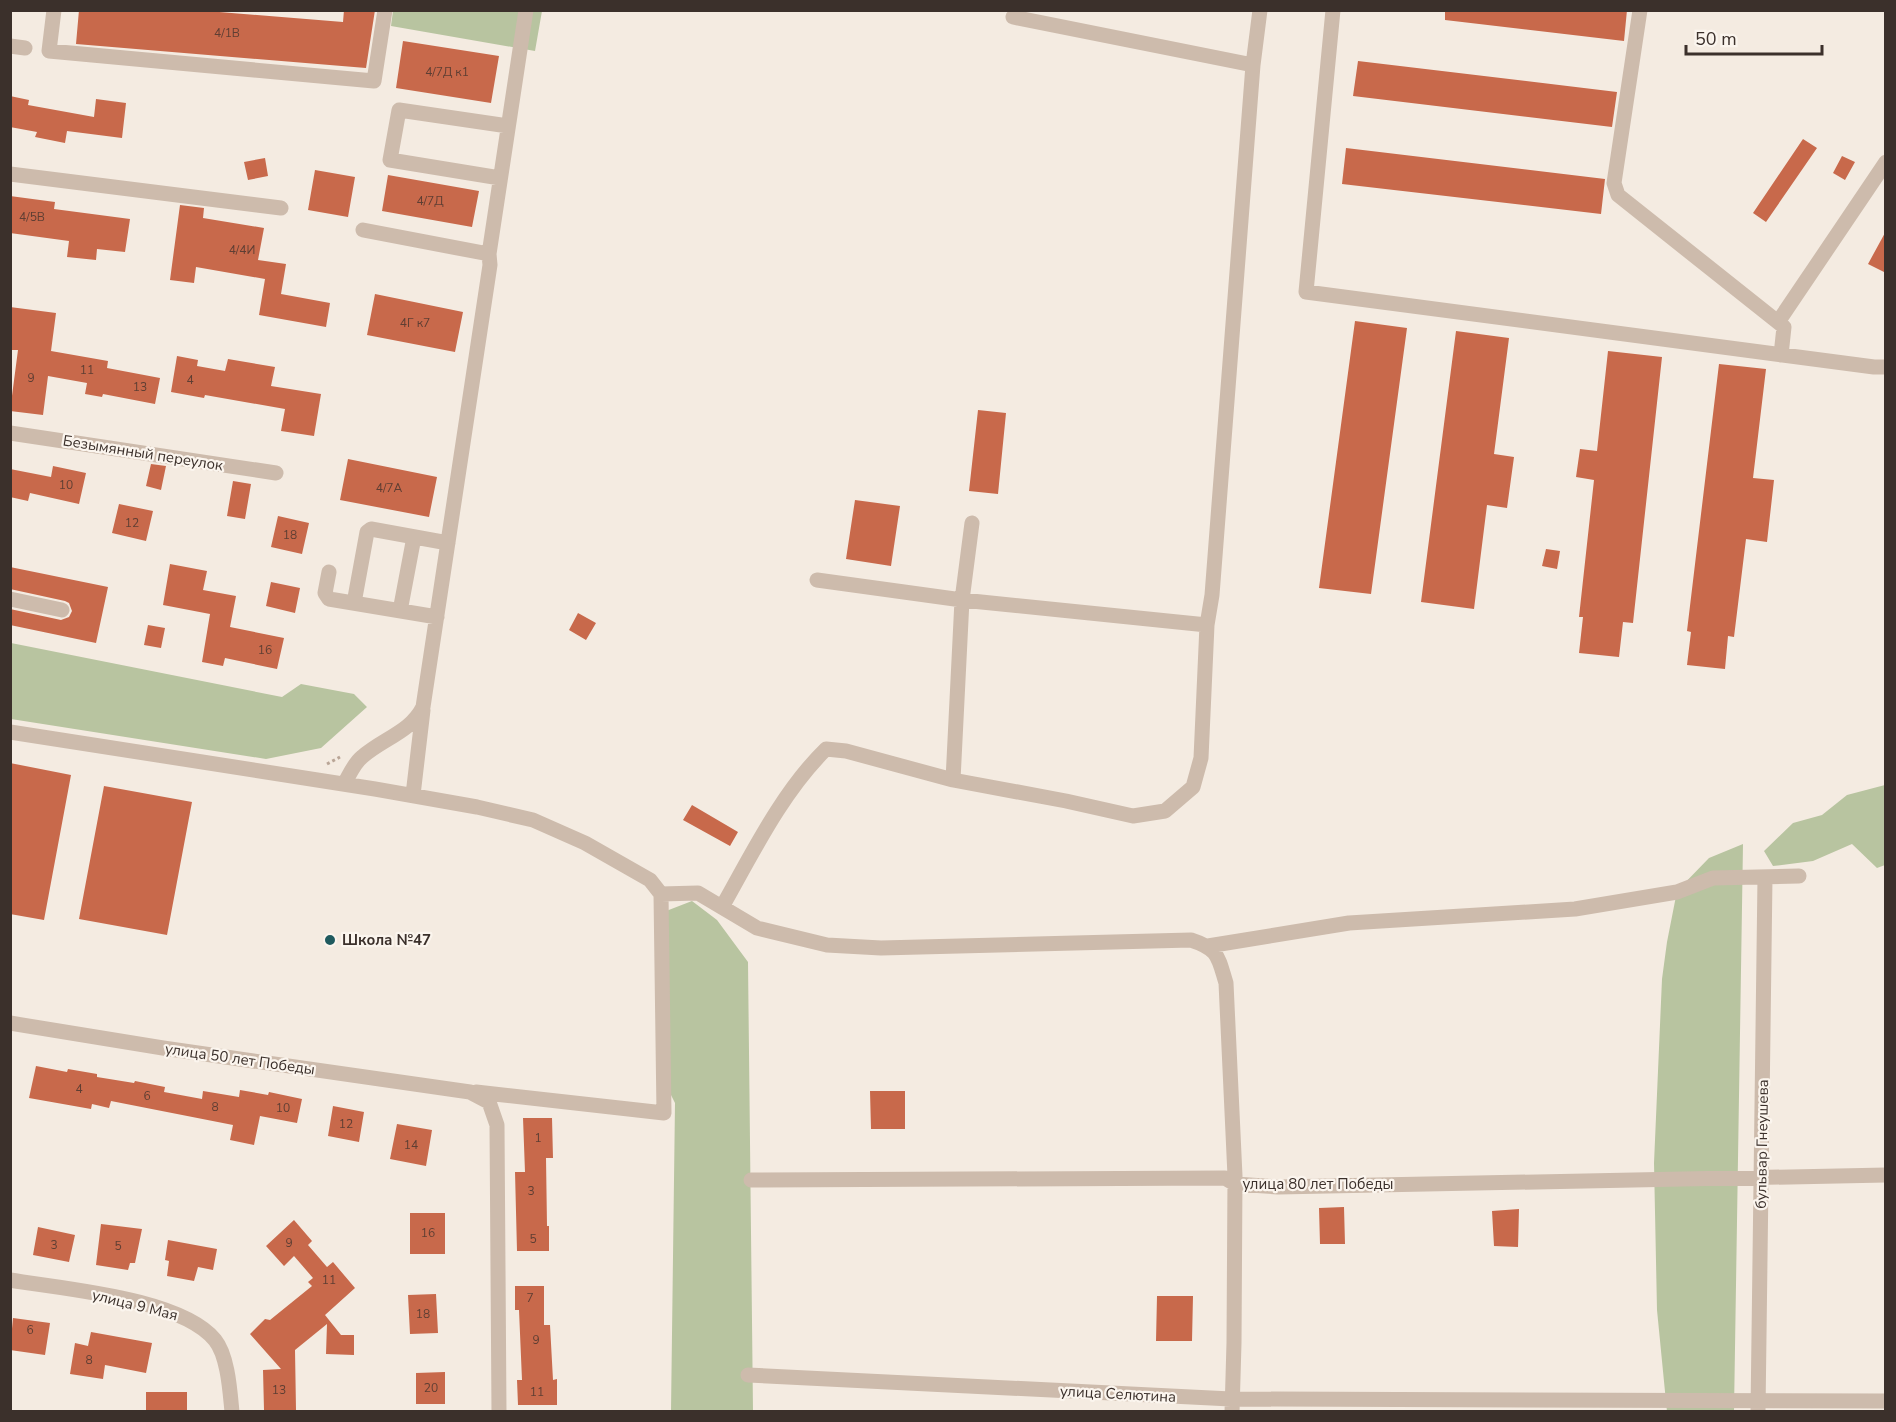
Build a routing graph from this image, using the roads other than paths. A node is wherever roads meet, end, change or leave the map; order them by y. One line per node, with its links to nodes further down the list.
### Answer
1 (54, 10): 2 (street)
2 (385, 10)
3 (526, 10): 9 (street)
4 (1260, 10): 8 (street)
5 (1334, 10): 17 (street)
6 (1640, 10): 16 (street)
7 (1013, 17): 8 (street)
8 (1253, 65): 32 (street)
9 (508, 126): 12 (street); 12 (street)
10 (1886, 162): 16 (street)
11 (10, 174): 13 (street)
12 (500, 178): 15 (street)
13 (281, 208)
14 (363, 230): 15 (street)
15 (489, 254): 23 (street)
16 (1778, 322): 17 (street)
17 (1781, 355): 18 (street)
18 (1886, 367)
19 (10, 433): 20 (street, Безымянный переулок)
20 (276, 473)
21 (972, 523): 27 (street)
22 (414, 537): 23 (street); 28 (street); 30 (street)
23 (448, 543): 31 (street)
24 (329, 572): 28 (street)
25 (817, 580): 27 (street)
26 (10, 599): 29 (street)
27 (962, 600): 32 (street); 35 (street)
28 (354, 603): 30 (street)
29 (62, 610)
30 (400, 611): 31 (street)
31 (437, 617): 33 (street)
32 (1207, 625): 35 (street)
33 (423, 707): 36 (street); 37 (street)
34 (10, 732): 36 (street)
35 (953, 780): 41 (street)
36 (344, 784): 37 (street)
37 (413, 795): 40 (street)
38 (1799, 876): 39 (street)
39 (1765, 877): 42 (street); 46 (street, бульвар Гнеушева)
40 (661, 894): 41 (street); 44 (street, улица 50 лет Победы)
41 (722, 907): 42 (street)
42 (1208, 946): 48 (street)
43 (10, 1023): 44 (street, улица 50 лет Победы)
44 (470, 1092): 55 (street)
45 (1886, 1175): 46 (street, улица 80 лет Победы)
46 (1761, 1177): 48 (street, улица 80 лет Победы); 53 (street, бульвар Гнеушева)
47 (752, 1179): 48 (street, улица 80 лет Победы)
48 (1235, 1184): 52 (street)
49 (10, 1280): 54 (street, улица 9 Мая)
50 (748, 1375): 52 (street, улица Селютина)
51 (1886, 1401): 53 (street, улица Селютина)
52 (1232, 1406): 53 (street, улица Селютина)
53 (1759, 1406)
54 (232, 1412)
55 (499, 1412)

